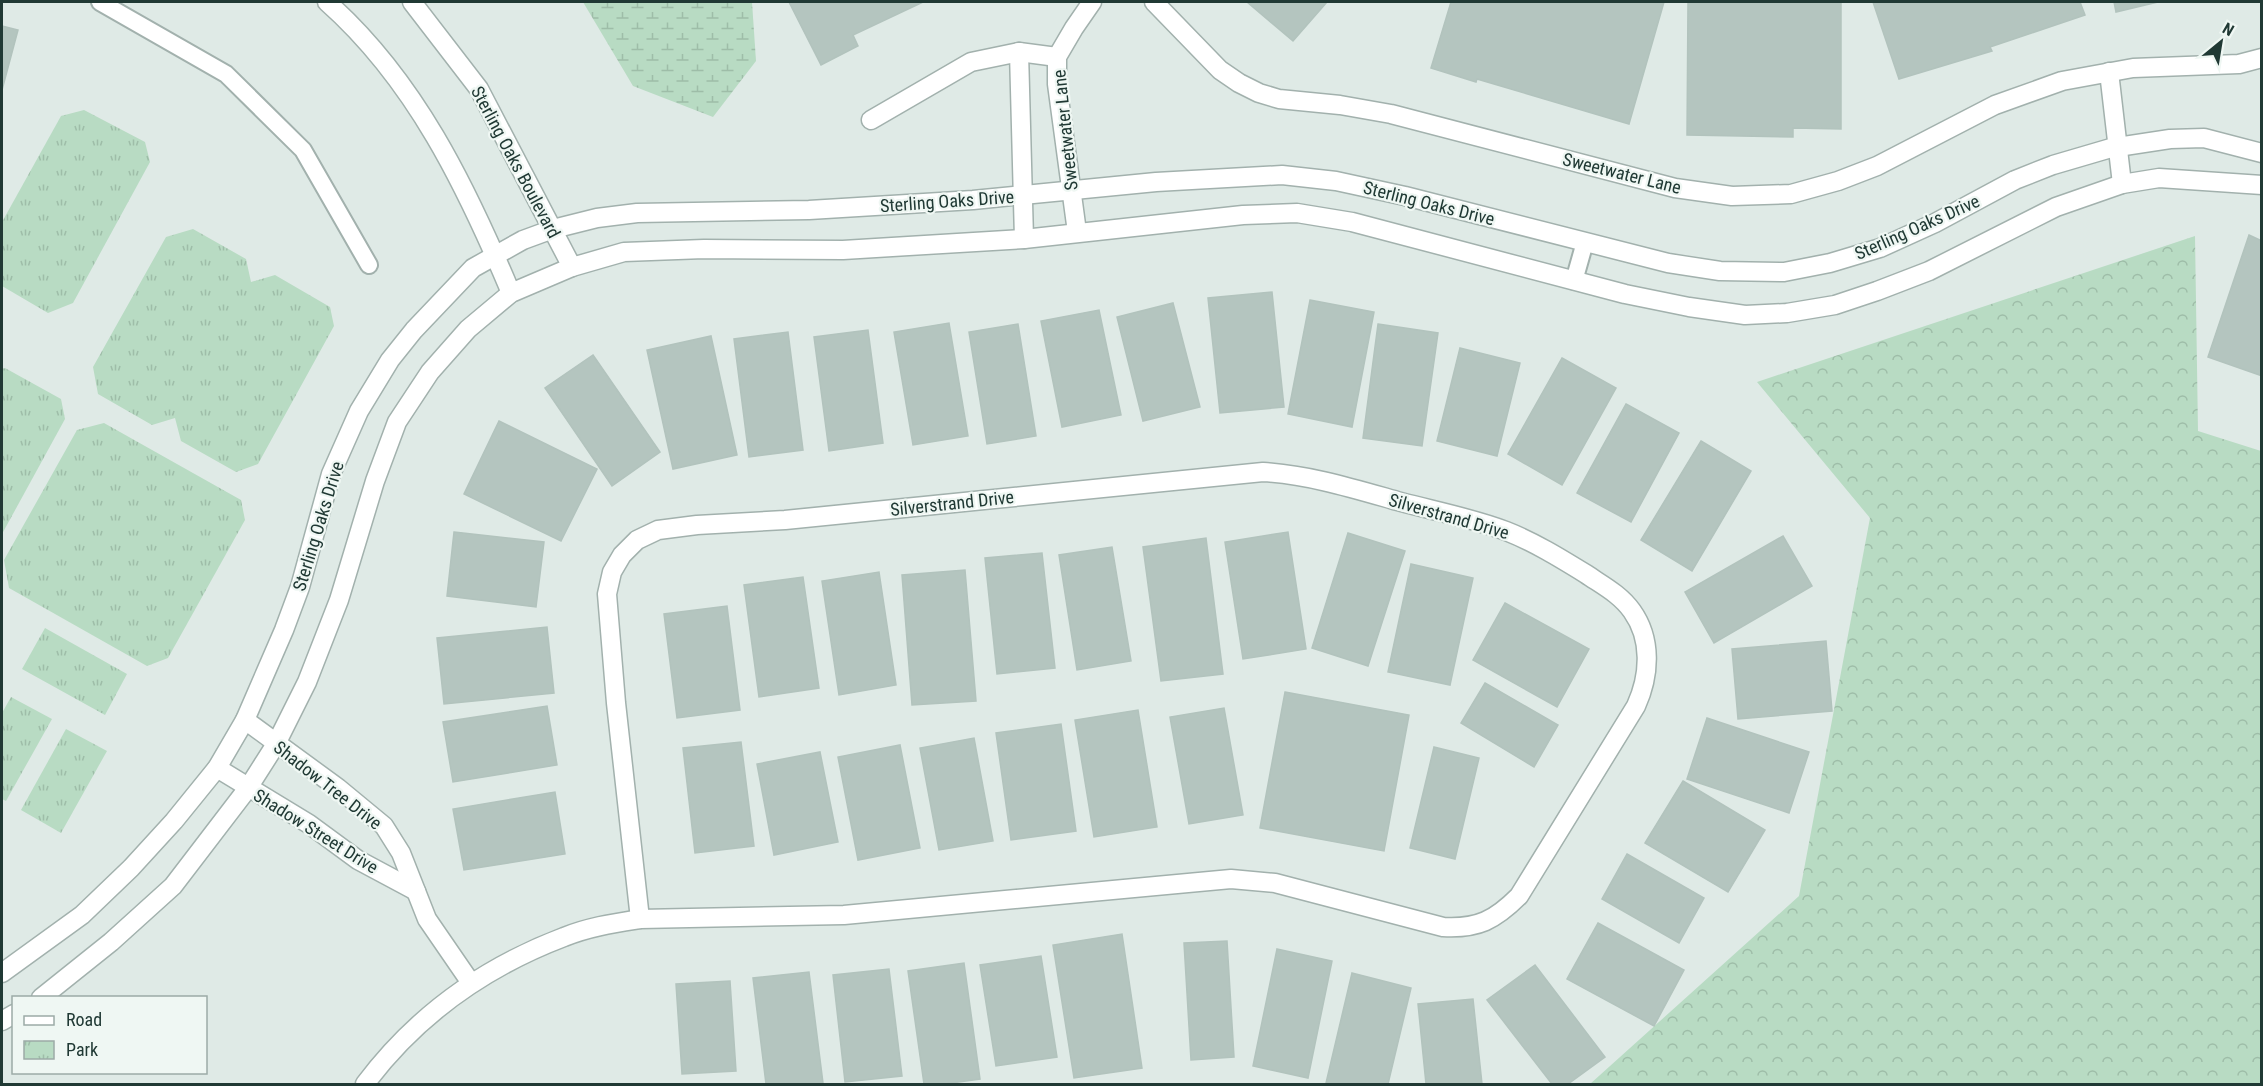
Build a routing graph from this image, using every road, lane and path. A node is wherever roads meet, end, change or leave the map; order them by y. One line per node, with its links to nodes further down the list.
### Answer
1 (100, 2): 22 (lane)
2 (327, 2): 21 (street)
3 (412, 2): 17 (street, Sterling Oaks Boulevard)
4 (1092, 2): 7 (street, Sweetwater Lane)
5 (1154, 2): 9 (street, Sweetwater Lane)
6 (1019, 52): 7 (street); 10 (street); 16 (street)
7 (1057, 57): 15 (street, Sweetwater Lane)
8 (2262, 58): 9 (street, Sweetwater Lane)
9 (2109, 72): 11 (street)
10 (871, 120)
11 (2118, 147): 12 (street, Sterling Oaks Drive); 13 (street); 20 (street, Sterling Oaks Drive)
12 (2262, 153)
13 (2122, 184): 14 (street, Sterling Oaks Drive); 24 (street, Sterling Oaks Drive)
14 (2262, 185)
15 (1072, 190): 16 (street, Sterling Oaks Drive); 18 (street, Sweetwater Lane); 20 (street, Sterling Oaks Drive)
16 (1023, 196): 17 (street, Sterling Oaks Drive); 19 (street)
17 (553, 229): 21 (street, Sterling Oaks Drive); 23 (street, Sterling Oaks Boulevard)
18 (1077, 232): 19 (street, Sterling Oaks Drive); 24 (street, Sterling Oaks Drive)
19 (1024, 239): 23 (street, Sterling Oaks Drive)
20 (1585, 242): 24 (lane)
21 (495, 256): 25 (street); 26 (street, Sterling Oaks Drive)
22 (369, 265)
23 (572, 267): 25 (street, Sterling Oaks Drive)
24 (1574, 280)
25 (511, 292): 27 (street, Sterling Oaks Drive)
26 (245, 720): 27 (street, Shadow Tree Drive); 28 (street, Sterling Oaks Drive)
27 (276, 744): 29 (street, Sterling Oaks Drive); 30 (street, Shadow Tree Drive)
28 (217, 768): 29 (street, Shadow Street Drive); 32 (street, Sterling Oaks Drive)
29 (248, 788): 30 (street, Shadow Street Drive); 34 (street, Sterling Oaks Drive)
30 (416, 891): 33 (street, Shadow Tree Drive)
31 (640, 919): 31 (street, Silverstrand Drive); 33 (street, Silverstrand Drive)
32 (2, 973)
33 (471, 983): 35 (street, Silverstrand Drive)
34 (44, 996)
35 (365, 1084)

